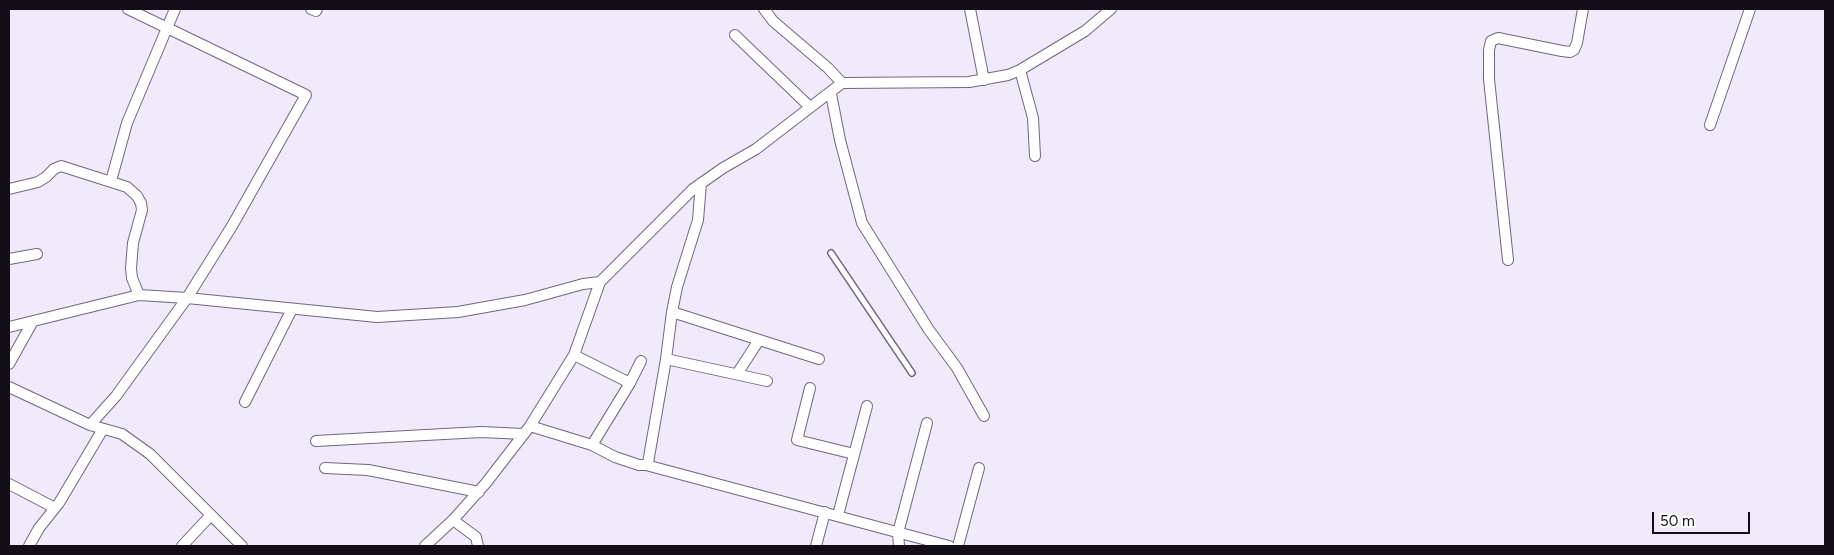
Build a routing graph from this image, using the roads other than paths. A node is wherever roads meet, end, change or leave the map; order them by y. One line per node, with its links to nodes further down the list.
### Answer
1 (128, 9): 10 (street)
2 (175, 9): 10 (street)
3 (312, 9): 4 (street)
4 (318, 9)
5 (764, 9): 14 (street)
6 (970, 9): 13 (street)
7 (1111, 9): 12 (street)
8 (1583, 9): 25 (street)
9 (1750, 9): 17 (street)
10 (166, 28): 19 (street); 28 (street)
11 (735, 35): 16 (street)
12 (1020, 70): 13 (street); 18 (street)
13 (984, 80): 14 (street)
14 (842, 83): 15 (street)
15 (831, 94): 16 (street); 47 (street)
16 (810, 107): 20 (street)
17 (1710, 125)
18 (1035, 156)
19 (111, 181): 21 (street); 27 (street)
20 (701, 183): 26 (street); 30 (street)
21 (9, 189)
22 (830, 253): 39 (lane)
23 (37, 254): 24 (street)
24 (9, 259)
25 (1508, 260)
26 (600, 282): 29 (street); 34 (street)
27 (139, 295): 28 (street); 31 (street)
28 (188, 298): 29 (street); 49 (street)
29 (292, 309): 45 (street)
30 (672, 312): 33 (street); 35 (street)
31 (33, 321): 32 (street); 38 (street)
32 (9, 327)
33 (759, 340): 36 (street); 40 (street)
34 (574, 355): 42 (street); 51 (street)
35 (666, 358): 40 (street); 55 (street)
36 (818, 359)
37 (641, 361): 42 (street)
38 (9, 364)
39 (912, 373)
40 (736, 374): 41 (street)
41 (767, 381)
42 (630, 383): 53 (street)
43 (9, 388): 49 (street)
44 (810, 388): 54 (street)
45 (245, 402)
46 (867, 406): 54 (street)
47 (984, 416)
48 (927, 423): 65 (street)
49 (90, 425): 50 (street)
50 (103, 429): 60 (street); 62 (street)
51 (527, 430): 52 (street); 53 (street); 59 (street)
52 (316, 441)
53 (592, 445): 55 (street)
54 (854, 454): 63 (street)
55 (646, 466): 61 (street)
56 (326, 468): 59 (street)
57 (979, 468): 74 (street)
58 (9, 484): 60 (street)
59 (478, 492): 64 (street)
60 (55, 508): 66 (street)
61 (825, 512): 63 (street); 71 (street)
62 (211, 515): 67 (street); 68 (street)
63 (838, 515): 65 (street)
64 (453, 520): 69 (street); 70 (street)
65 (898, 533): 72 (street); 73 (street)
66 (29, 546)
67 (182, 546)
68 (242, 546)
69 (425, 546)
70 (478, 546)
71 (816, 546)
72 (899, 546)
73 (949, 546)
74 (958, 546)

